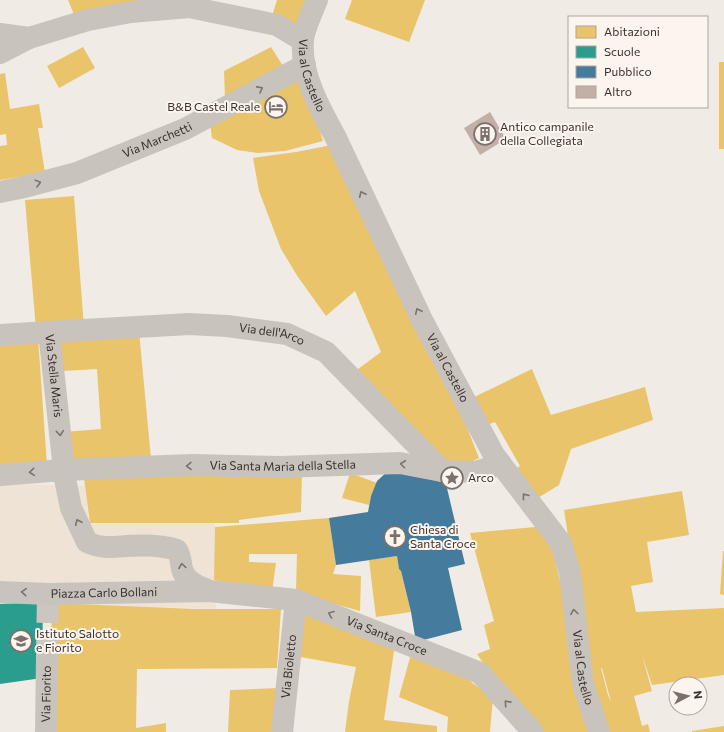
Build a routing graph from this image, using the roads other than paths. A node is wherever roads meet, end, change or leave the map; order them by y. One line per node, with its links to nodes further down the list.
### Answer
1 (317, 0): 4 (street, Via al Castello)
2 (0, 34): 3 (street)
3 (29, 38): 4 (street); 5 (street)
4 (302, 40): 6 (street, Via al Castello)
5 (0, 53)
6 (304, 65): 7 (street, Via Marchetti, one-way to 6); 10 (street, Via al Castello, one-way to 6)
7 (0, 192)
8 (49, 332): 9 (street, Via Stella Maris); 11 (street, Via Stella Maris, one-way to 11); 12 (street, Via dell'Arco)
9 (0, 335)
10 (501, 464): 12 (street, Via Santa Maria della Stella); 21 (street, Via al Castello, one-way to 10)
11 (63, 470): 12 (street, Via Santa Maria della Stella, one-way to 11); 13 (street, Via Santa Maria della Stella, one-way to 13); 14 (street, one-way to 11)
12 (442, 471)
13 (0, 475)
14 (212, 591): 15 (street, Piazza Carlo Bollani, one-way to 15); 16 (street, Via Santa Croce)
15 (0, 592)
16 (296, 600): 19 (street, Via Bioletto); 20 (street, Via Santa Croce, one-way to 16)
17 (47, 656): 18 (street, Via Fiorito)
18 (46, 732)
19 (282, 732)
20 (533, 732)
21 (599, 732)

